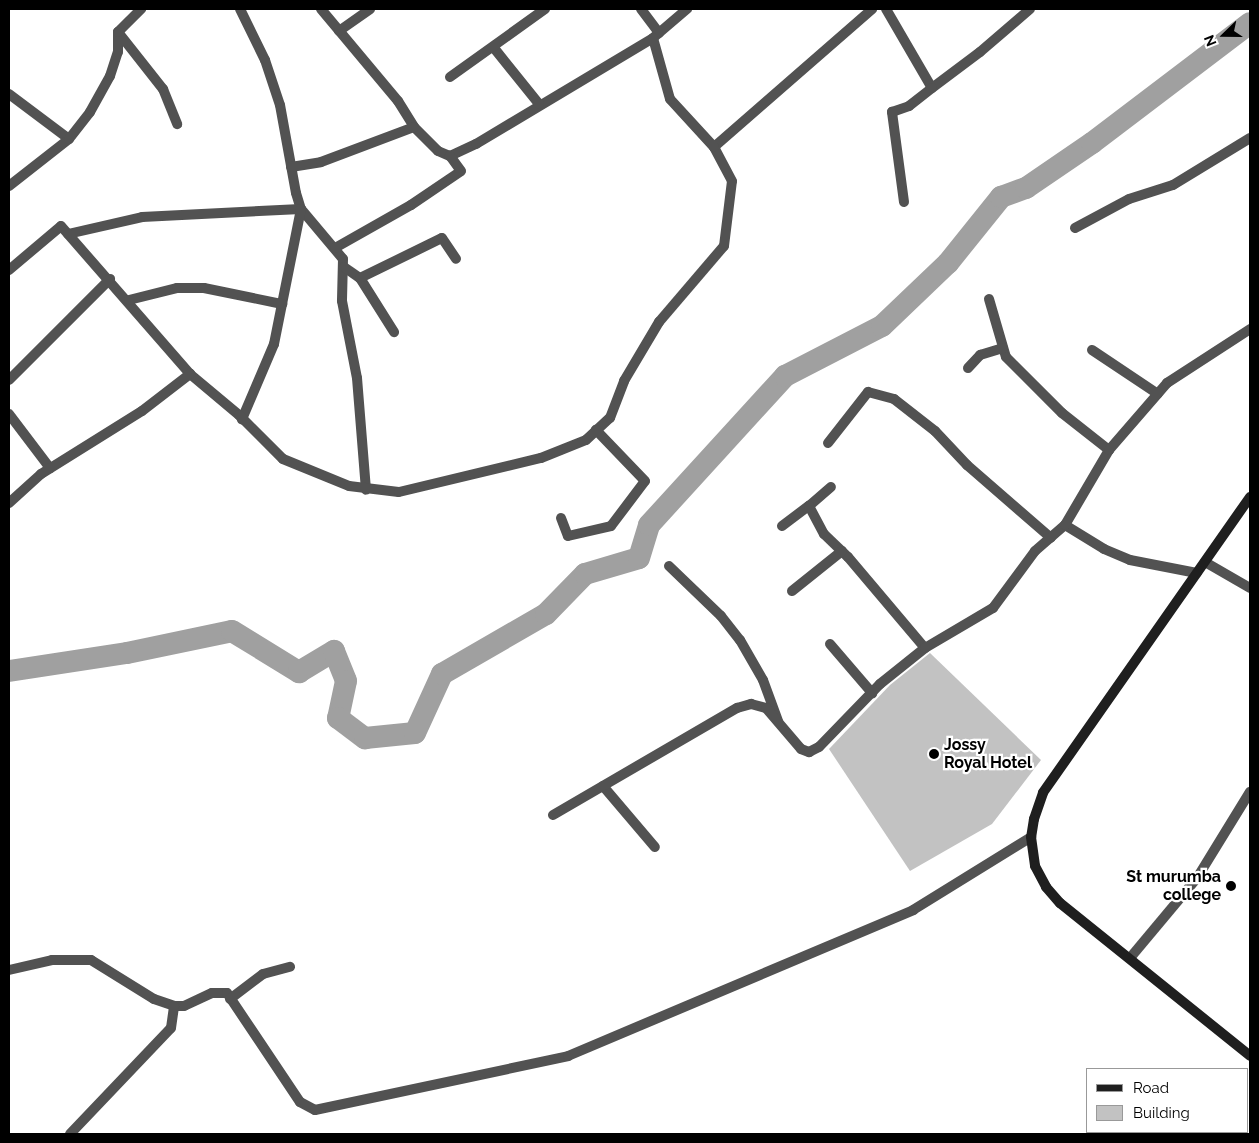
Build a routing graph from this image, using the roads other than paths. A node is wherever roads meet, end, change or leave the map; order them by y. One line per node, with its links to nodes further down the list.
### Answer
1 (141, 9): 12 (street)
2 (240, 9): 25 (street)
3 (320, 9): 11 (street)
4 (370, 9): 11 (street)
5 (545, 9): 14 (street)
6 (640, 9): 13 (street)
7 (687, 9): 13 (street)
8 (872, 9): 23 (street)
9 (886, 9): 16 (street)
10 (1030, 9): 16 (street)
11 (339, 31): 20 (street)
12 (118, 32): 19 (street); 22 (street)
13 (656, 36): 18 (street); 23 (street)
14 (494, 48): 15 (street); 18 (street)
15 (450, 77)
16 (932, 88): 27 (street)
17 (9, 94): 22 (street)
18 (539, 104): 24 (street)
19 (177, 124)
20 (414, 127): 24 (street); 25 (street)
21 (1250, 138): 29 (street)
22 (69, 139): 26 (street)
23 (714, 146): 50 (street)
24 (450, 156): 31 (street)
25 (291, 167): 28 (street)
26 (9, 186)
27 (904, 202)
28 (302, 209): 30 (street); 31 (street); 39 (street)
29 (1075, 228)
30 (68, 234): 34 (street); 36 (street)
31 (335, 248): 33 (street)
32 (456, 259): 35 (street)
33 (344, 266): 35 (street); 55 (street)
34 (9, 270)
35 (360, 278): 41 (street)
36 (110, 279): 38 (street); 46 (street)
37 (988, 299): 42 (street)
38 (129, 300): 39 (street); 45 (street)
39 (282, 304): 49 (street)
40 (1250, 329): 47 (street)
41 (394, 332)
42 (1003, 348): 44 (street); 52 (street)
43 (1092, 350): 47 (street)
44 (968, 368)
45 (190, 374): 49 (street); 53 (street)
46 (9, 380)
47 (1158, 394): 52 (street)
48 (9, 414): 53 (street)
49 (242, 419): 55 (street)
50 (596, 430): 55 (street); 59 (street)
51 (828, 444): 62 (street)
52 (1109, 450): 60 (street)
53 (50, 468): 57 (street)
54 (831, 487): 58 (street)
55 (366, 490)
56 (1250, 497): 64 (street)
57 (9, 503)
58 (810, 506): 61 (street); 63 (street)
59 (560, 518)
60 (1064, 525): 62 (street); 66 (street)
61 (782, 526)
62 (1051, 538): 70 (street)
63 (842, 551): 68 (street); 70 (street)
64 (1205, 562): 66 (street); 67 (street)
65 (669, 566): 72 (street)
66 (1197, 573): 76 (street)
67 (1250, 588)
68 (792, 591)
69 (830, 644): 71 (street)
70 (925, 648): 71 (street)
71 (872, 693): 72 (street)
72 (778, 722): 73 (street)
73 (603, 786): 75 (street); 77 (street)
74 (1250, 792): 78 (street)
75 (553, 815)
76 (1031, 837): 78 (street); 81 (street)
77 (655, 847)
78 (1130, 958): 83 (street)
79 (290, 967): 81 (street)
80 (9, 970): 82 (street)
81 (230, 998): 82 (street)
82 (174, 1006): 84 (street)
83 (1250, 1056)
84 (70, 1134)

